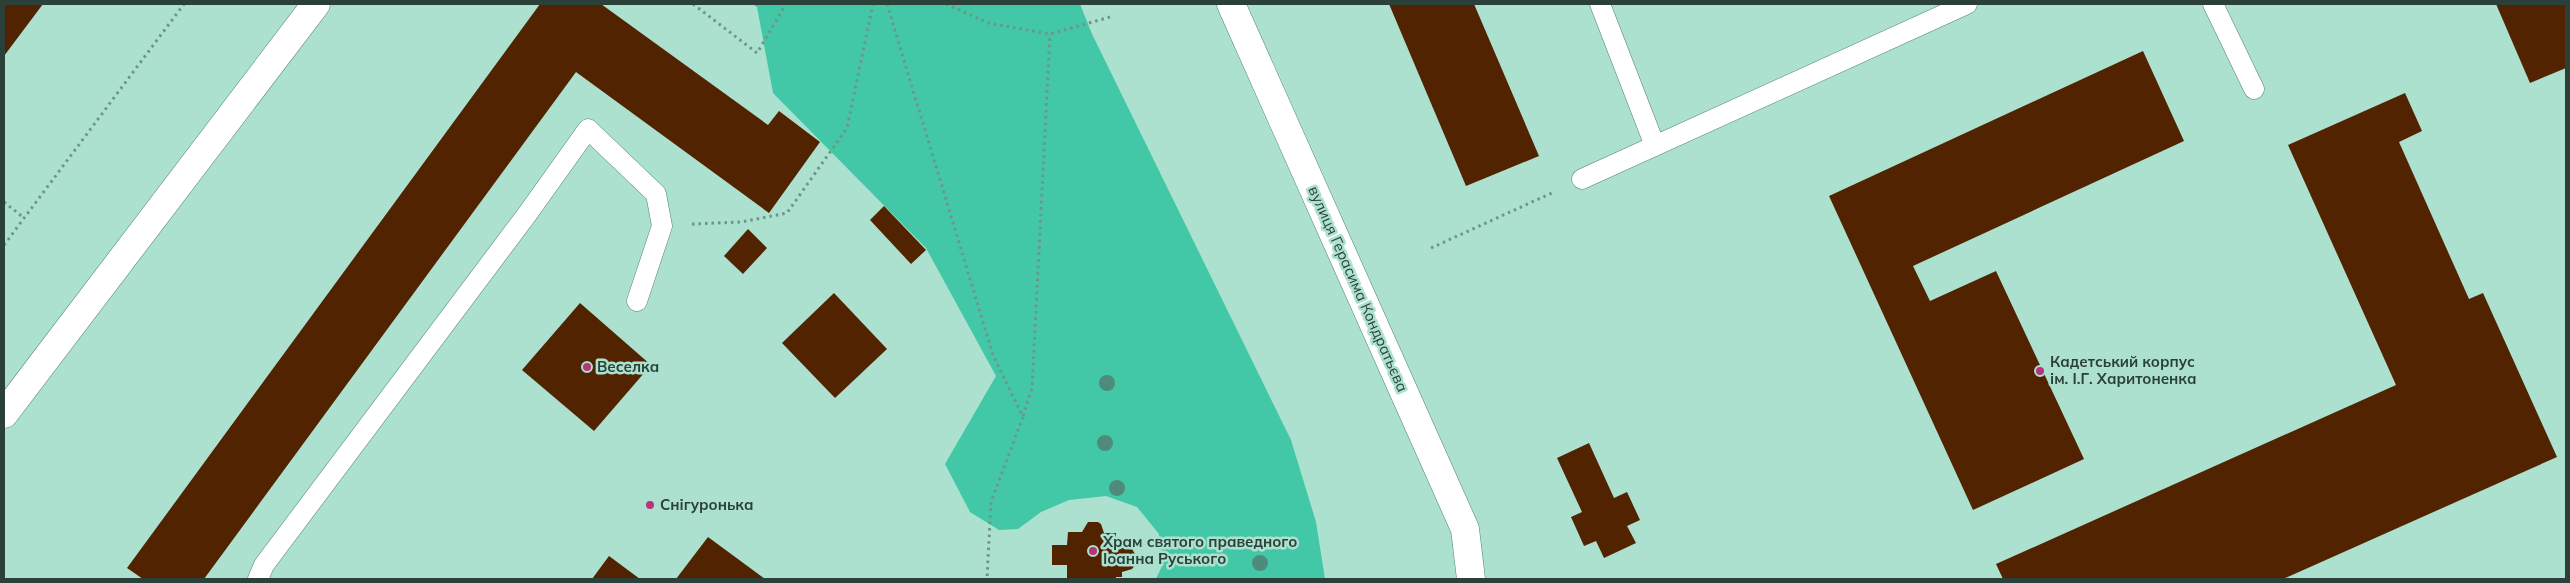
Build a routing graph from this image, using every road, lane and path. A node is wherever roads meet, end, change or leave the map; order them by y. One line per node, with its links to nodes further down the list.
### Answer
1 (184, 4): 18 (path)
2 (316, 4): 23 (main road)
3 (693, 4): 4 (path)
4 (786, 4)
5 (873, 4): 19 (path)
6 (887, 4): 24 (path)
7 (946, 4): 13 (path)
8 (1231, 4): 27 (main road, вулиця Герасима Кондратьєва)
9 (1600, 4): 15 (lane)
10 (1967, 4): 15 (lane)
11 (2213, 4): 14 (lane)
12 (1110, 17): 13 (path)
13 (1050, 34): 24 (path)
14 (2254, 89)
15 (1655, 146): 16 (lane)
16 (1582, 179): 21 (path)
17 (4, 202): 18 (path)
18 (24, 218): 20 (path)
19 (662, 226): 22 (lane); 25 (lane)
20 (4, 245)
21 (1431, 248)
22 (636, 301)
23 (4, 414)
24 (1023, 417): 26 (path)
25 (258, 579)
26 (987, 579)
27 (1470, 579)

